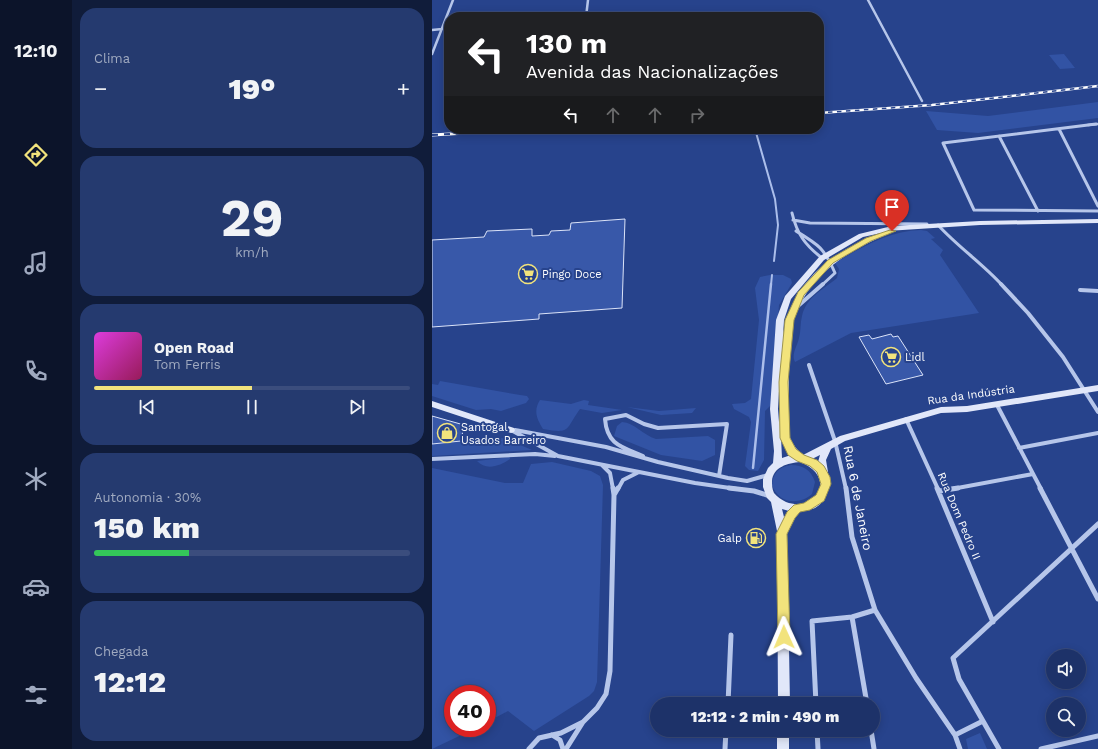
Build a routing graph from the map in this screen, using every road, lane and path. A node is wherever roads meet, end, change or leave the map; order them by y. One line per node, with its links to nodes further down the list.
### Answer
1 (453, 0): 4 (street)
2 (588, 0): 5 (street)
3 (868, 0): 12 (street)
4 (448, 12)
5 (587, 12)
6 (444, 24): 7 (street)
7 (442, 29): 8 (street); 10 (street)
8 (432, 30)
9 (432, 45): 10 (street)
10 (436, 45): 11 (street)
11 (432, 54)
12 (922, 101)
13 (1098, 124): 14 (street)
14 (1059, 129): 15 (street); 16 (street)
15 (999, 136): 17 (street); 17 (street)
16 (1098, 206)
17 (1038, 211): 18 (street)
18 (1098, 211)
19 (792, 213): 20 (street)
20 (793, 220): 23 (street); 25 (street)
21 (1098, 221): 22 (street)
22 (980, 223): 23 (street); 24 (street)
23 (938, 224): 26 (street); 32 (street)
24 (1098, 224)
25 (796, 231): 26 (street); 26 (street)
26 (826, 258): 29 (street); 29 (street); 45 (street)
27 (1080, 290): 28 (street)
28 (1098, 290)
29 (792, 314): 43 (street)
30 (809, 365): 39 (street, Rua 6 de Janeiro)
31 (1098, 388): 32 (street, Rua da Indústria)
32 (1084, 390): 34 (street, Rua da Indústria); 35 (street)
33 (432, 404): 37 (street)
34 (997, 405): 36 (street, Rua da Indústria); 40 (street)
35 (1098, 412)
36 (906, 419): 39 (street, Rua da Indústria); 52 (street, Rua Dom Pedro II)
37 (511, 430): 41 (street); 44 (street)
38 (1098, 433): 40 (street)
39 (831, 444): 43 (street, Rua da Indústria); 51 (street); 60 (street, Rua 6 de Janeiro)
40 (1019, 448): 48 (street)
41 (558, 456): 42 (street); 46 (street)
42 (432, 459)
43 (802, 459): 45 (street); 51 (street)
44 (658, 462): 50 (street); 50 (street)
45 (777, 464): 49 (street)
46 (602, 465): 47 (street); 53 (street)
47 (638, 472): 53 (street); 54 (street)
48 (1033, 474): 52 (street); 58 (street)
49 (768, 475): 50 (street); 54 (street)
50 (719, 476)
51 (825, 477): 55 (street)
52 (939, 491): 62 (street, Rua Dom Pedro II)
53 (614, 495): 69 (street)
54 (773, 498): 55 (street); 57 (street)
55 (797, 508): 57 (street)
56 (1098, 524): 58 (street)
57 (782, 534): 65 (street)
58 (1071, 548): 59 (street); 62 (street)
59 (1098, 598)
60 (874, 610): 61 (street); 71 (street, Rua 6 de Janeiro)
61 (852, 618): 66 (street); 67 (street)
62 (993, 622): 68 (street)
63 (731, 635): 64 (street)
64 (728, 697)
65 (784, 697)
66 (816, 697)
67 (866, 697)
68 (983, 721): 71 (street); 86 (street)
69 (584, 722): 70 (street); 80 (street)
70 (552, 735): 78 (street); 79 (street)
71 (955, 735): 85 (street, Rua 6 de Janeiro)
72 (1098, 736): 77 (street)
73 (726, 737): 81 (street)
74 (783, 737): 82 (street)
75 (817, 737): 83 (street)
76 (872, 737): 84 (street)
77 (1063, 747): 87 (street)
78 (529, 749)
79 (563, 749)
80 (566, 749)
81 (725, 749)
82 (783, 749)
83 (818, 749)
84 (874, 749)
85 (960, 749)
86 (999, 749)
87 (1041, 749)

